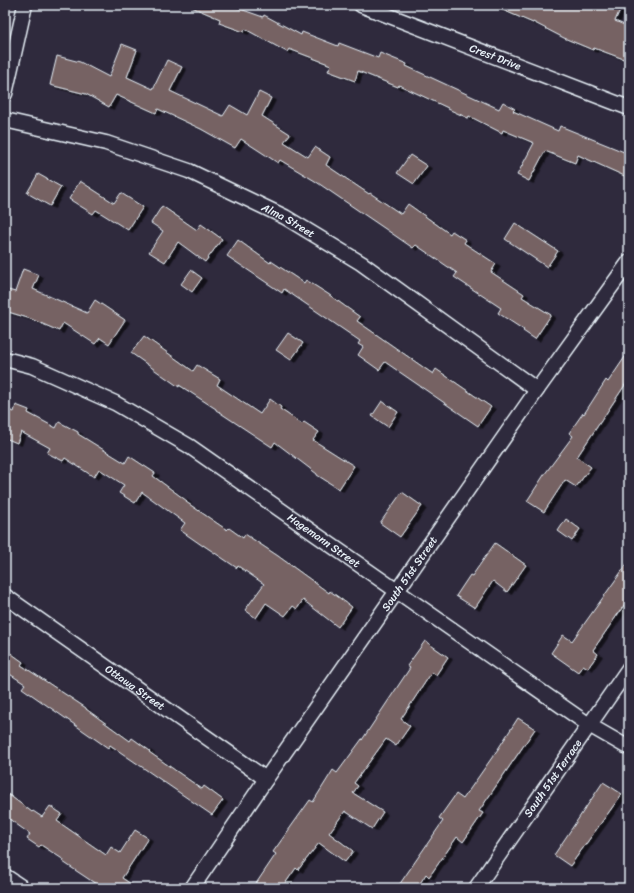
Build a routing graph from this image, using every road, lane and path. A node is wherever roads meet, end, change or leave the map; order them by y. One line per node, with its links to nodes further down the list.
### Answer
1 (25, 5): 3 (street)
2 (361, 5): 4 (street, Crest Drive)
3 (5, 94)
4 (629, 108)
5 (5, 120): 8 (street, Alma Street)
6 (629, 262): 8 (street, South 51st Street)
7 (5, 359): 9 (street, Hagemann Street)
8 (537, 390): 9 (street, South 51st Street)
9 (398, 592): 12 (street, Hagemann Street); 14 (street, South 51st Street)
10 (5, 596): 14 (street, Ottawa Street)
11 (629, 668): 12 (street, South 51st Terrace)
12 (589, 725): 13 (street, Hagemann Street); 18 (street, South 51st Terrace)
13 (629, 748)
14 (266, 779): 17 (street, South 51st Street)
15 (5, 876): 16 (street)
16 (23, 888)
17 (192, 888)
18 (476, 888)

